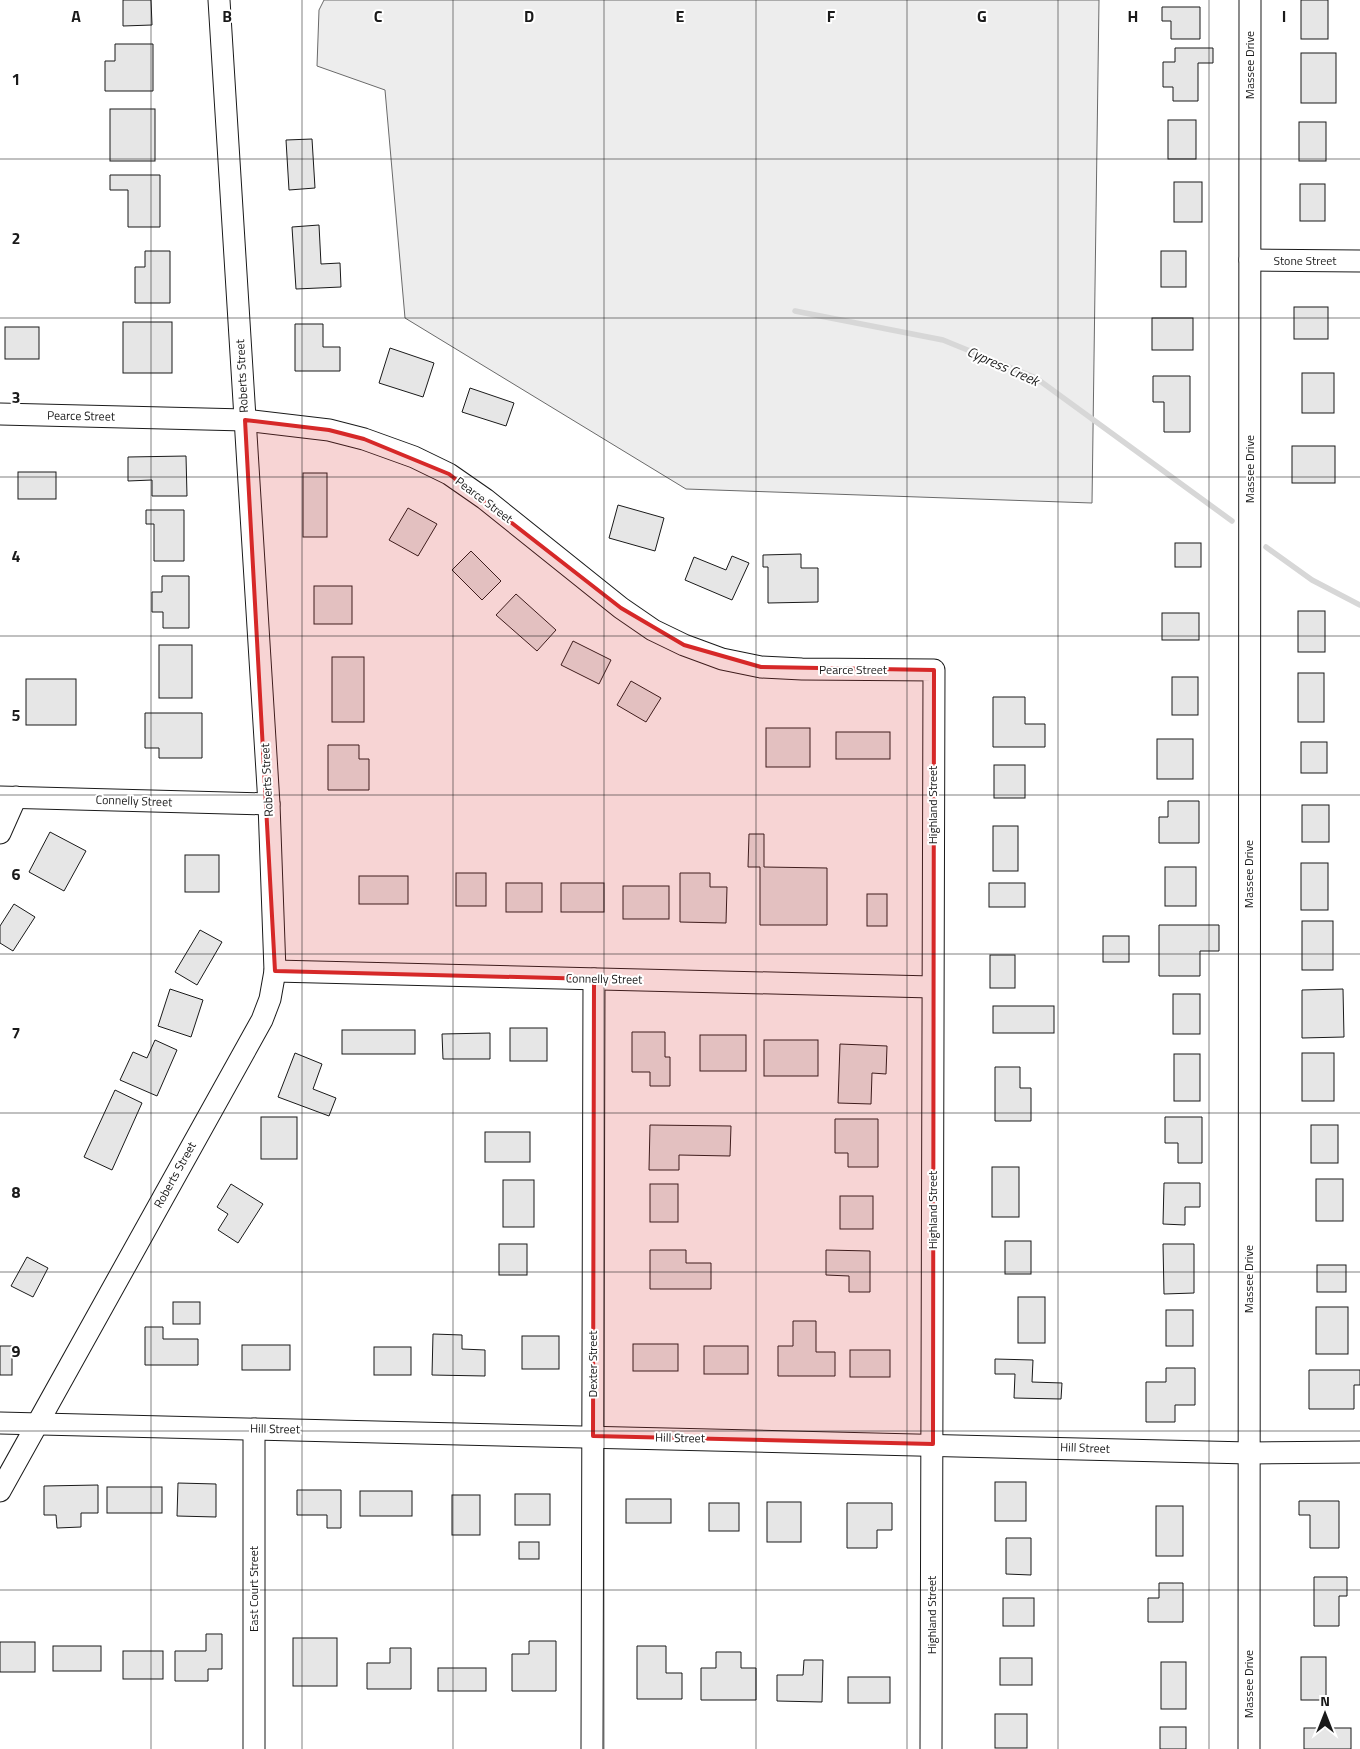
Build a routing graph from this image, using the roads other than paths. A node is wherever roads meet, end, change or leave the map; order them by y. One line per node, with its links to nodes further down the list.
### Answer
1 (219, 0): 6 (street, Roberts Street)
2 (1250, 0): 3 (street, Massee Drive)
3 (1250, 260): 4 (street, Stone Street); 20 (street, Massee Drive)
4 (1360, 261)
5 (0, 414): 6 (street, Pearce Street)
6 (245, 420): 7 (street, Pearce Street); 9 (street, Roberts Street)
7 (934, 670): 13 (street, Highland Street)
8 (8, 797): 9 (street, Connelly Street); 10 (street)
9 (269, 804): 11 (street, Roberts Street)
10 (0, 833)
11 (275, 972): 12 (street, Connelly Street); 15 (street, Roberts Street)
12 (594, 979): 13 (street, Connelly Street); 17 (street, Dexter Street)
13 (932, 987): 18 (street, Highland Street)
14 (0, 1423): 15 (street, Hill Street)
15 (37, 1423): 16 (street, Hill Street); 21 (street, Roberts Street)
16 (254, 1429): 17 (street, Hill Street); 22 (street, East Court Street)
17 (594, 1436): 18 (street, Hill Street); 23 (street, Dexter Street)
18 (933, 1444): 20 (street, Hill Street); 24 (street, Highland Street)
19 (1360, 1452): 20 (street, Hill Street)
20 (1249, 1453): 25 (street, Massee Drive)
21 (0, 1491)
22 (254, 1749)
23 (592, 1749)
24 (931, 1749)
25 (1249, 1749)

